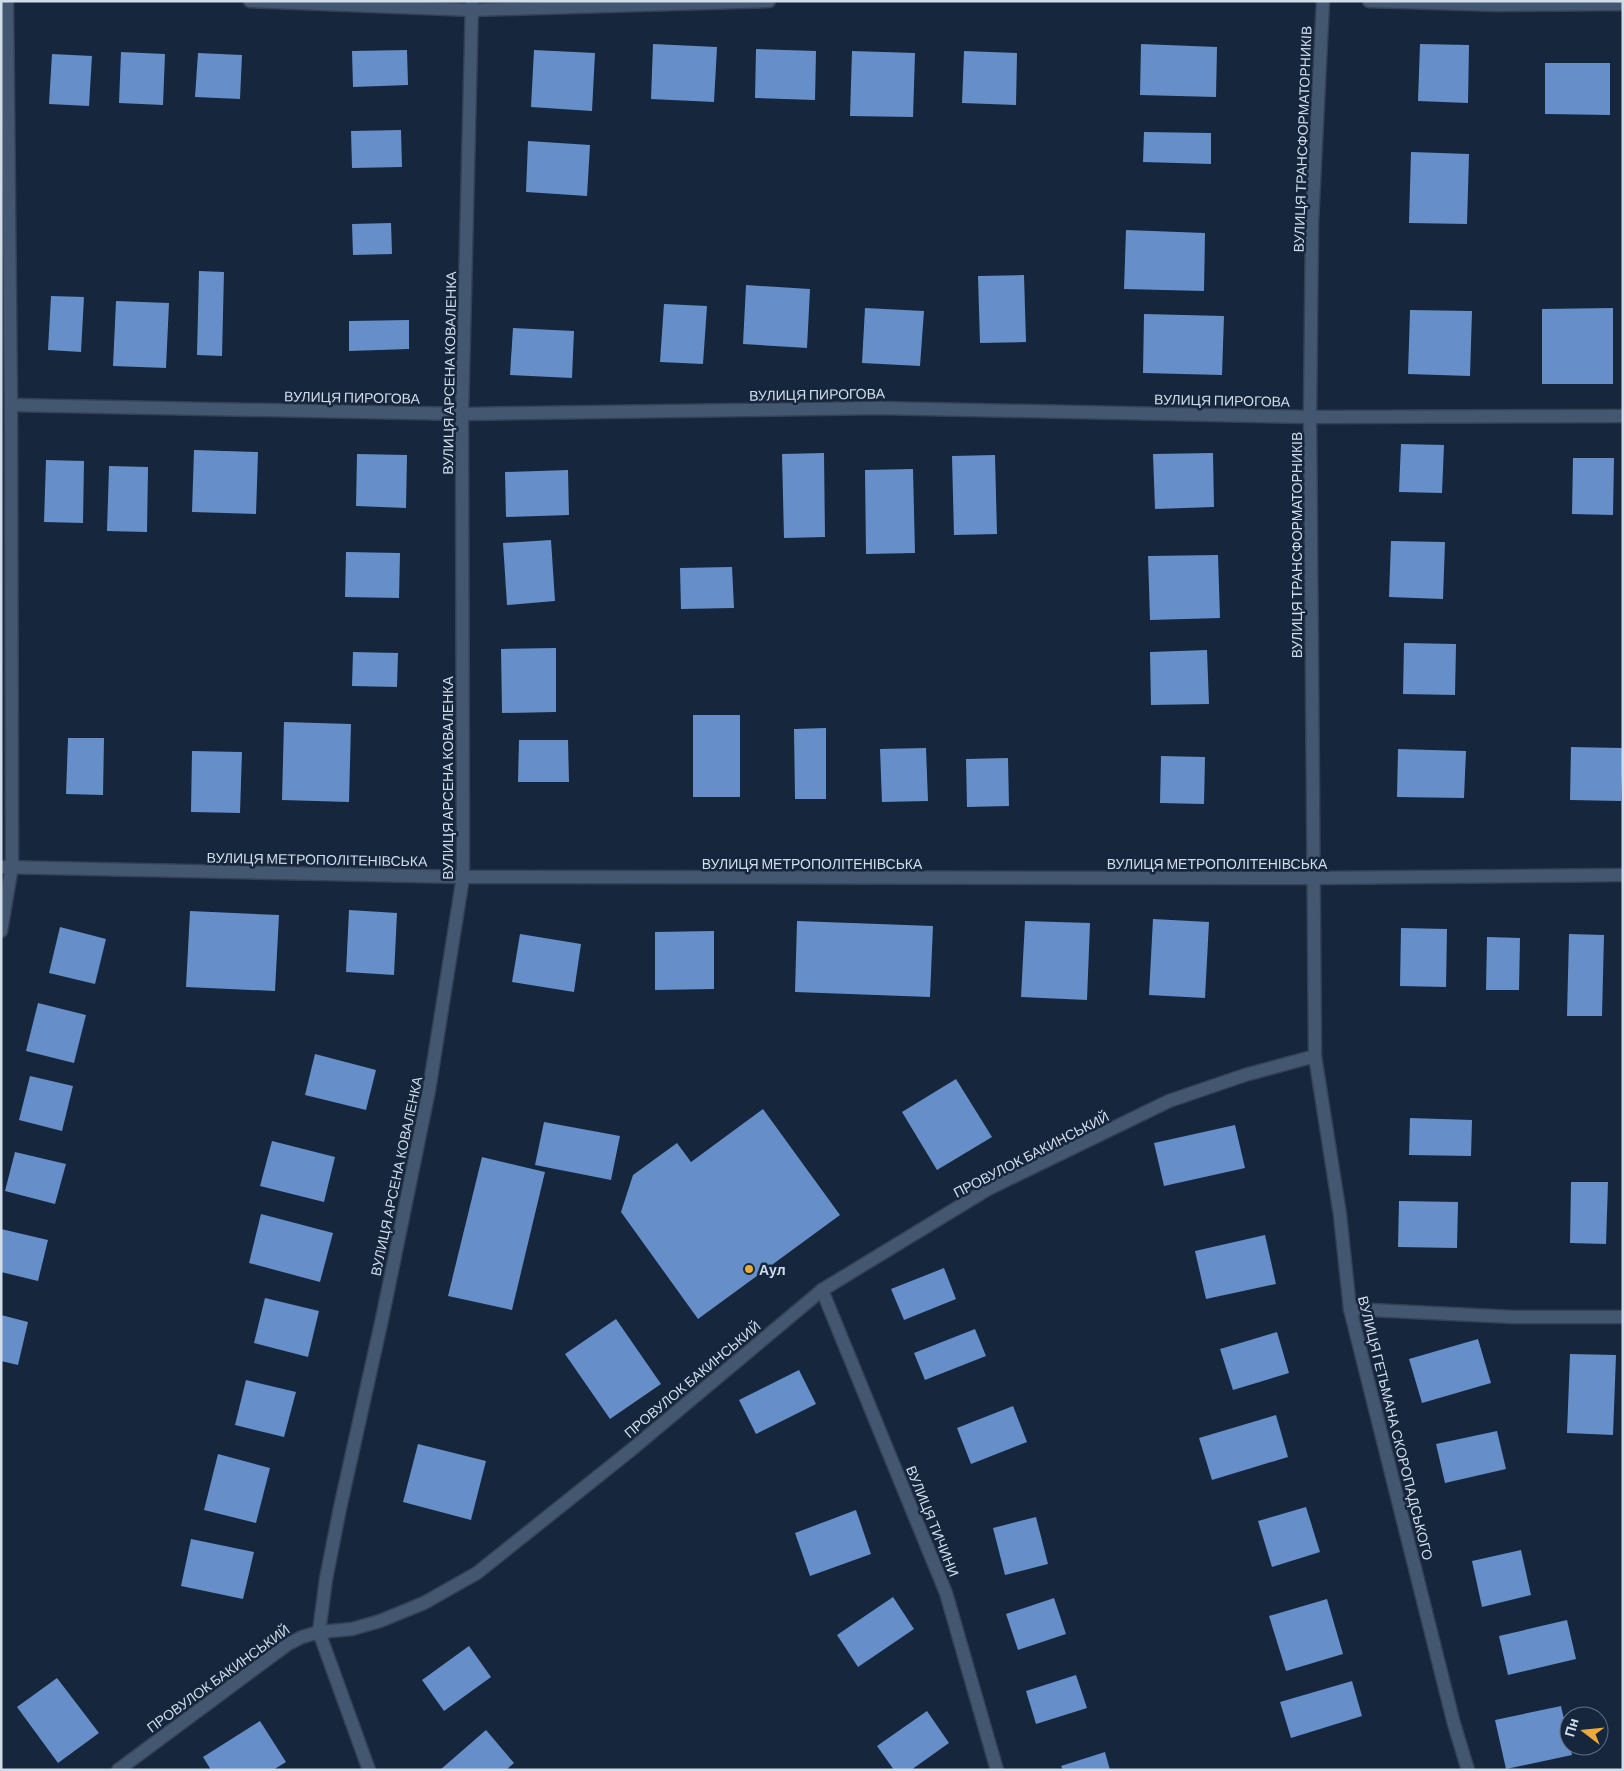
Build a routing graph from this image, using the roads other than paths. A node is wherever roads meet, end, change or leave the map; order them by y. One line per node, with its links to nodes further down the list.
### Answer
1 (7, 1): 8 (street)
2 (250, 1): 7 (street)
3 (769, 1): 7 (street)
4 (1323, 1): 11 (street, ВУЛИЦЯ ТРАНСФОРМАТОРНИКІВ)
5 (1368, 1): 6 (street)
6 (1623, 4)
7 (472, 5): 9 (street, ВУЛИЦЯ АРСЕНА КОВАЛЕНКА)
8 (11, 405): 9 (street, ВУЛИЦЯ ПИРОГОВА); 12 (street)
9 (462, 414): 11 (street, ВУЛИЦЯ ПИРОГОВА); 14 (street, ВУЛИЦЯ АРСЕНА КОВАЛЕНКА)
10 (1623, 416): 11 (street, ВУЛИЦЯ ПИРОГОВА)
11 (1310, 417): 15 (street, ВУЛИЦЯ ТРАНСФОРМАТОРНИКІВ)
12 (7, 866): 14 (street, ВУЛИЦЯ МЕТРОПОЛІТЕНІВСЬКА); 16 (street)
13 (1623, 874): 15 (street, ВУЛИЦЯ МЕТРОПОЛІТЕНІВСЬКА)
14 (463, 877): 15 (street, ВУЛИЦЯ МЕТРОПОЛІТЕНІВСЬКА); 21 (street, ВУЛИЦЯ АРСЕНА КОВАЛЕНКА)
15 (1313, 878): 17 (street, ВУЛИЦЯ ГЕТЬМАНА СКОРОПАДСЬКОГО)
16 (1, 931)
17 (1315, 1056): 18 (street, ПРОВУЛОК БАКИНСЬКИЙ); 19 (street, ВУЛИЦЯ ГЕТЬМАНА СКОРОПАДСЬКОГО)
18 (822, 1290): 21 (street, ПРОВУЛОК БАКИНСЬКИЙ); 24 (street, ВУЛИЦЯ ТИЧИНИ)
19 (1350, 1309): 20 (street); 25 (street, ВУЛИЦЯ ГЕТЬМАНА СКОРОПАДСЬКОГО)
20 (1623, 1317)
21 (319, 1632): 22 (street, ПРОВУЛОК БАКИНСЬКИЙ); 23 (street)
22 (118, 1770)
23 (369, 1770)
24 (997, 1770)
25 (1468, 1770)

